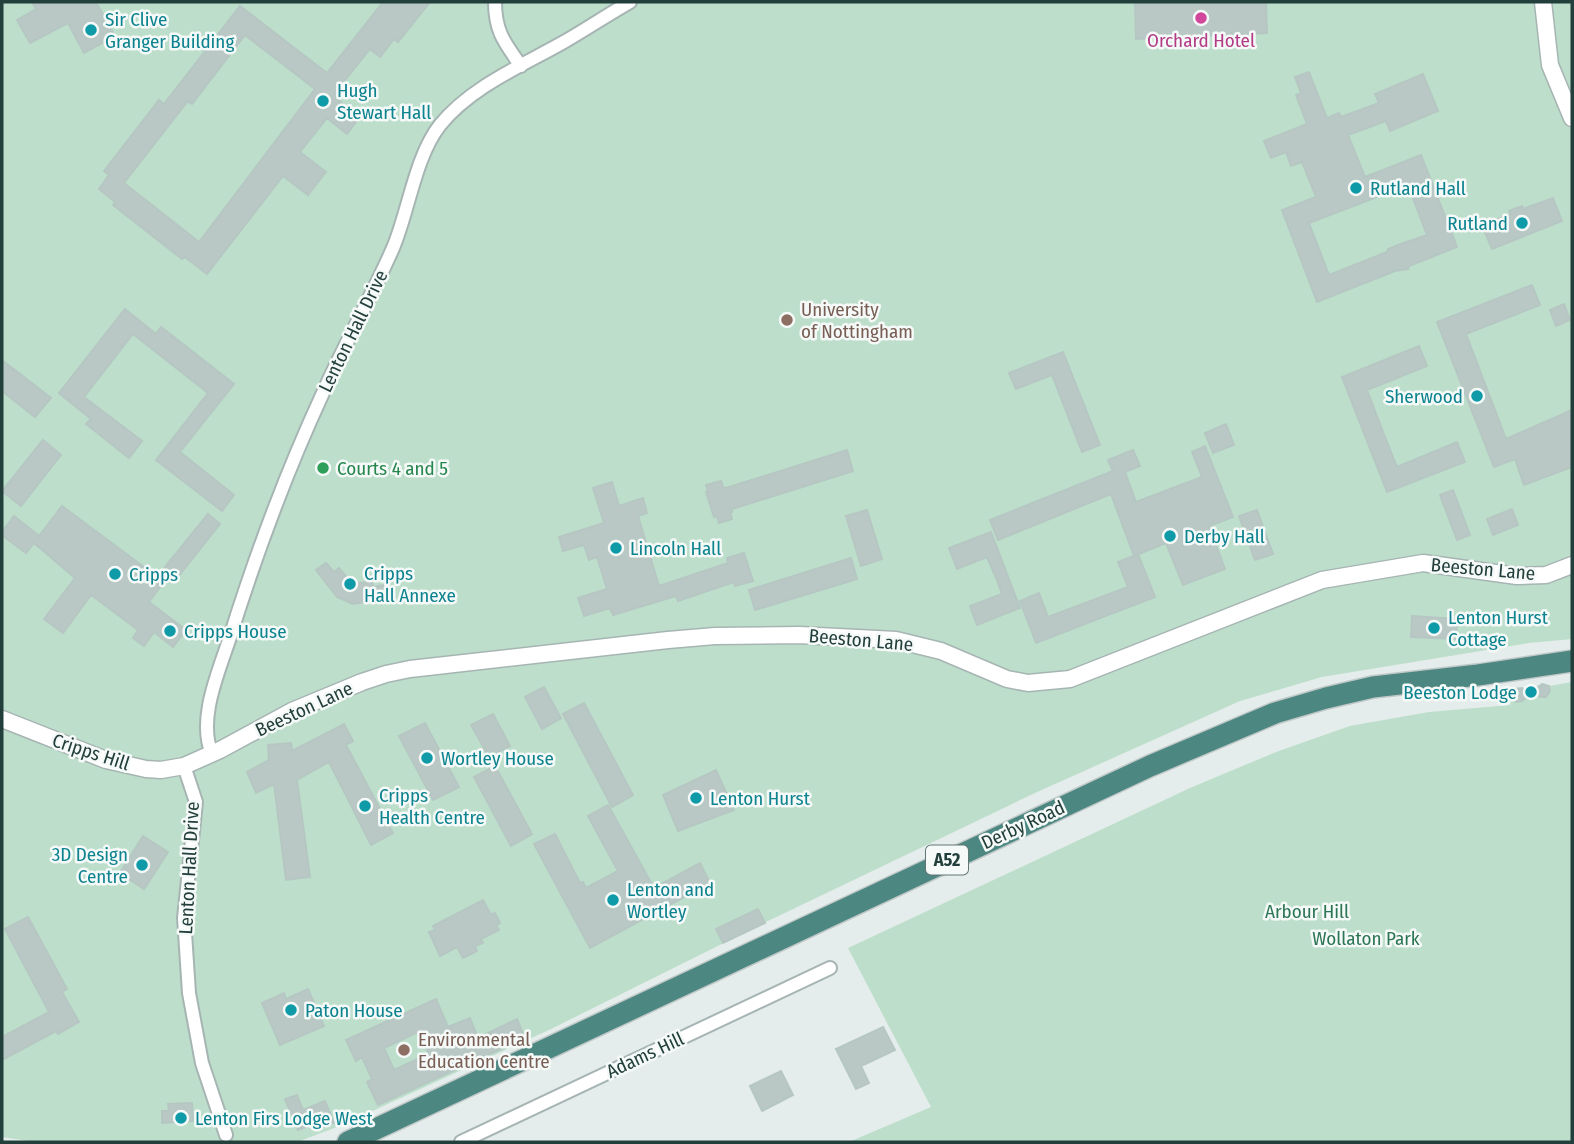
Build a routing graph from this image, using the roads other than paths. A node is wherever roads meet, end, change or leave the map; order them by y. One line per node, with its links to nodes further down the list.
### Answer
1 (495, 2): 4 (street)
2 (630, 2): 4 (street, Lenton Hall Drive)
3 (1543, 2): 5 (street)
4 (521, 66): 9 (street, Lenton Hall Drive)
5 (1572, 118)
6 (1572, 565): 9 (street, Beeston Lane)
7 (1572, 661): 13 (highway, Derby Road / A52)
8 (2, 719): 10 (street, Cripps Hill)
9 (212, 754): 10 (street, Beeston Lane)
10 (184, 766): 12 (street, Lenton Hall Drive)
11 (830, 968): 14 (street, Adams Hill)
12 (226, 1135)
13 (348, 1142)
14 (461, 1142)

